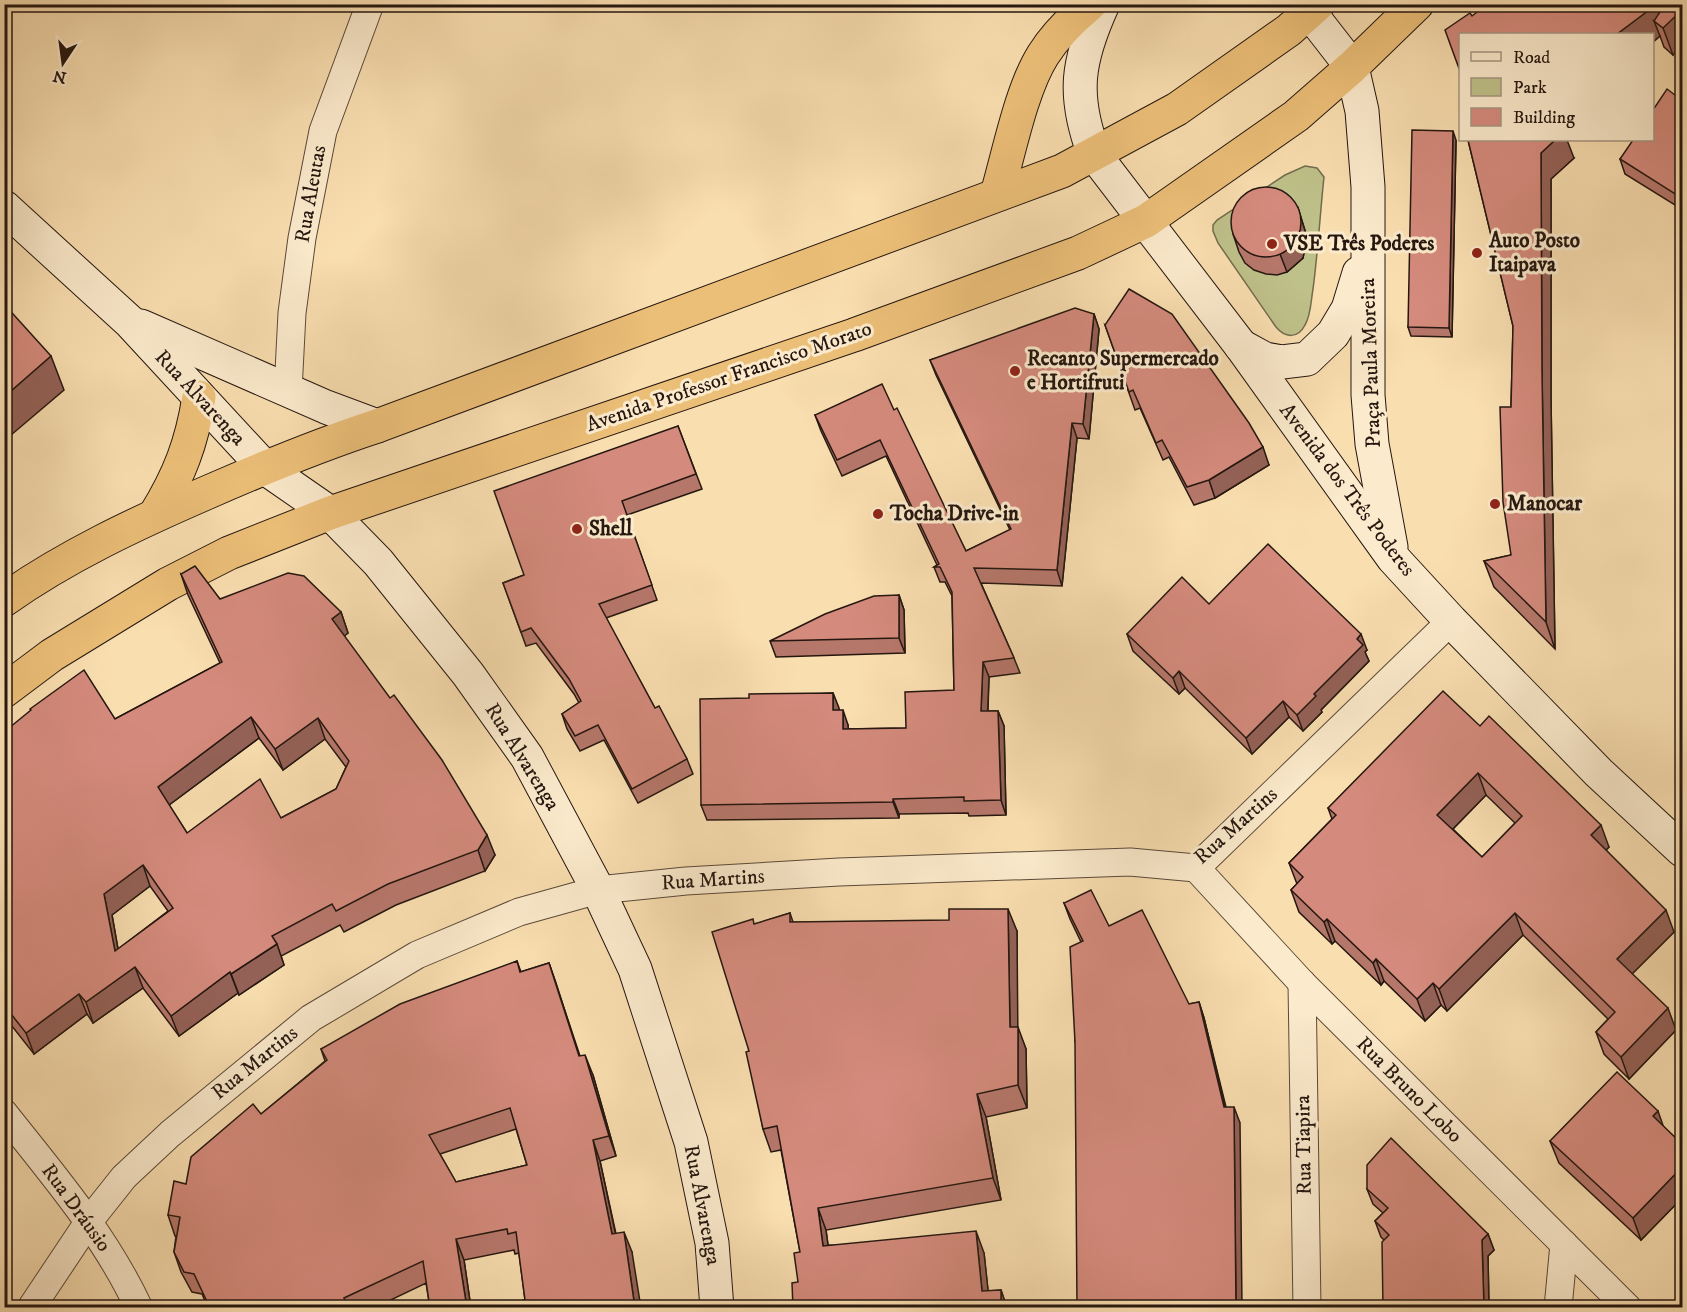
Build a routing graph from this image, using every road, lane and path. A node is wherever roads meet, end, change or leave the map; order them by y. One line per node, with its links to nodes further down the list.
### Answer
1 (370, 4): 14 (street, Rua Aleutas)
2 (1090, 4): 8 (highway)
3 (1103, 4): 7 (main road)
4 (1417, 4): 6 (highway, Avenida Professor Francisco Morato)
5 (1310, 7): 6 (main road, Praça Paula Moreira); 7 (highway)
6 (1352, 67): 10 (highway, Avenida Professor Francisco Morato); 11 (main road, Praça Paula Moreira)
7 (1094, 154): 8 (highway); 10 (main road, Avenida dos Três Poderes)
8 (997, 194): 16 (highway)
9 (4, 207): 12 (main road, Rua Alvarenga)
10 (1146, 220): 13 (main road, Avenida dos Três Poderes); 18 (highway, Avenida Professor Francisco Morato)
11 (1367, 246): 13 (main road); 20 (main road, Praça Paula Moreira)
12 (130, 322): 14 (main road, Rua Alvarenga); 15 (main road, Rua Alvarenga)
13 (1241, 346): 20 (main road, Avenida dos Três Poderes)
14 (288, 391): 16 (main road, Rua Alvarenga)
15 (199, 397): 17 (main road, Rua Alvarenga); 19 (highway)
16 (377, 426): 17 (highway)
17 (264, 468): 18 (main road, Rua Alvarenga); 19 (highway)
18 (330, 513): 23 (highway, Avenida Professor Francisco Morato); 26 (main road, Rua Alvarenga)
19 (155, 515): 21 (highway)
20 (1393, 558): 22 (main road, Avenida dos Três Poderes)
21 (4, 600)
22 (1451, 621): 24 (main road, Avenida dos Três Poderes); 25 (street, Rua Martins)
23 (4, 691)
24 (1683, 850)
25 (1196, 868): 26 (street, Rua Martins); 27 (street, Rua Bruno Lobo)
26 (598, 890): 29 (street, Rua Martins); 33 (main road, Rua Alvarenga)
27 (1302, 983): 30 (street, Rua Bruno Lobo); 34 (street, Rua Tiapira)
28 (4, 1113): 29 (street, Rua Dráusio)
29 (89, 1221): 31 (street, Rua Martins); 32 (street, Rua Dráusio)
30 (1564, 1245): 35 (street); 36 (street, Rua Bruno Lobo)
31 (31, 1308)
32 (139, 1308)
33 (717, 1308)
34 (1307, 1308)
35 (1558, 1308)
36 (1628, 1308)

